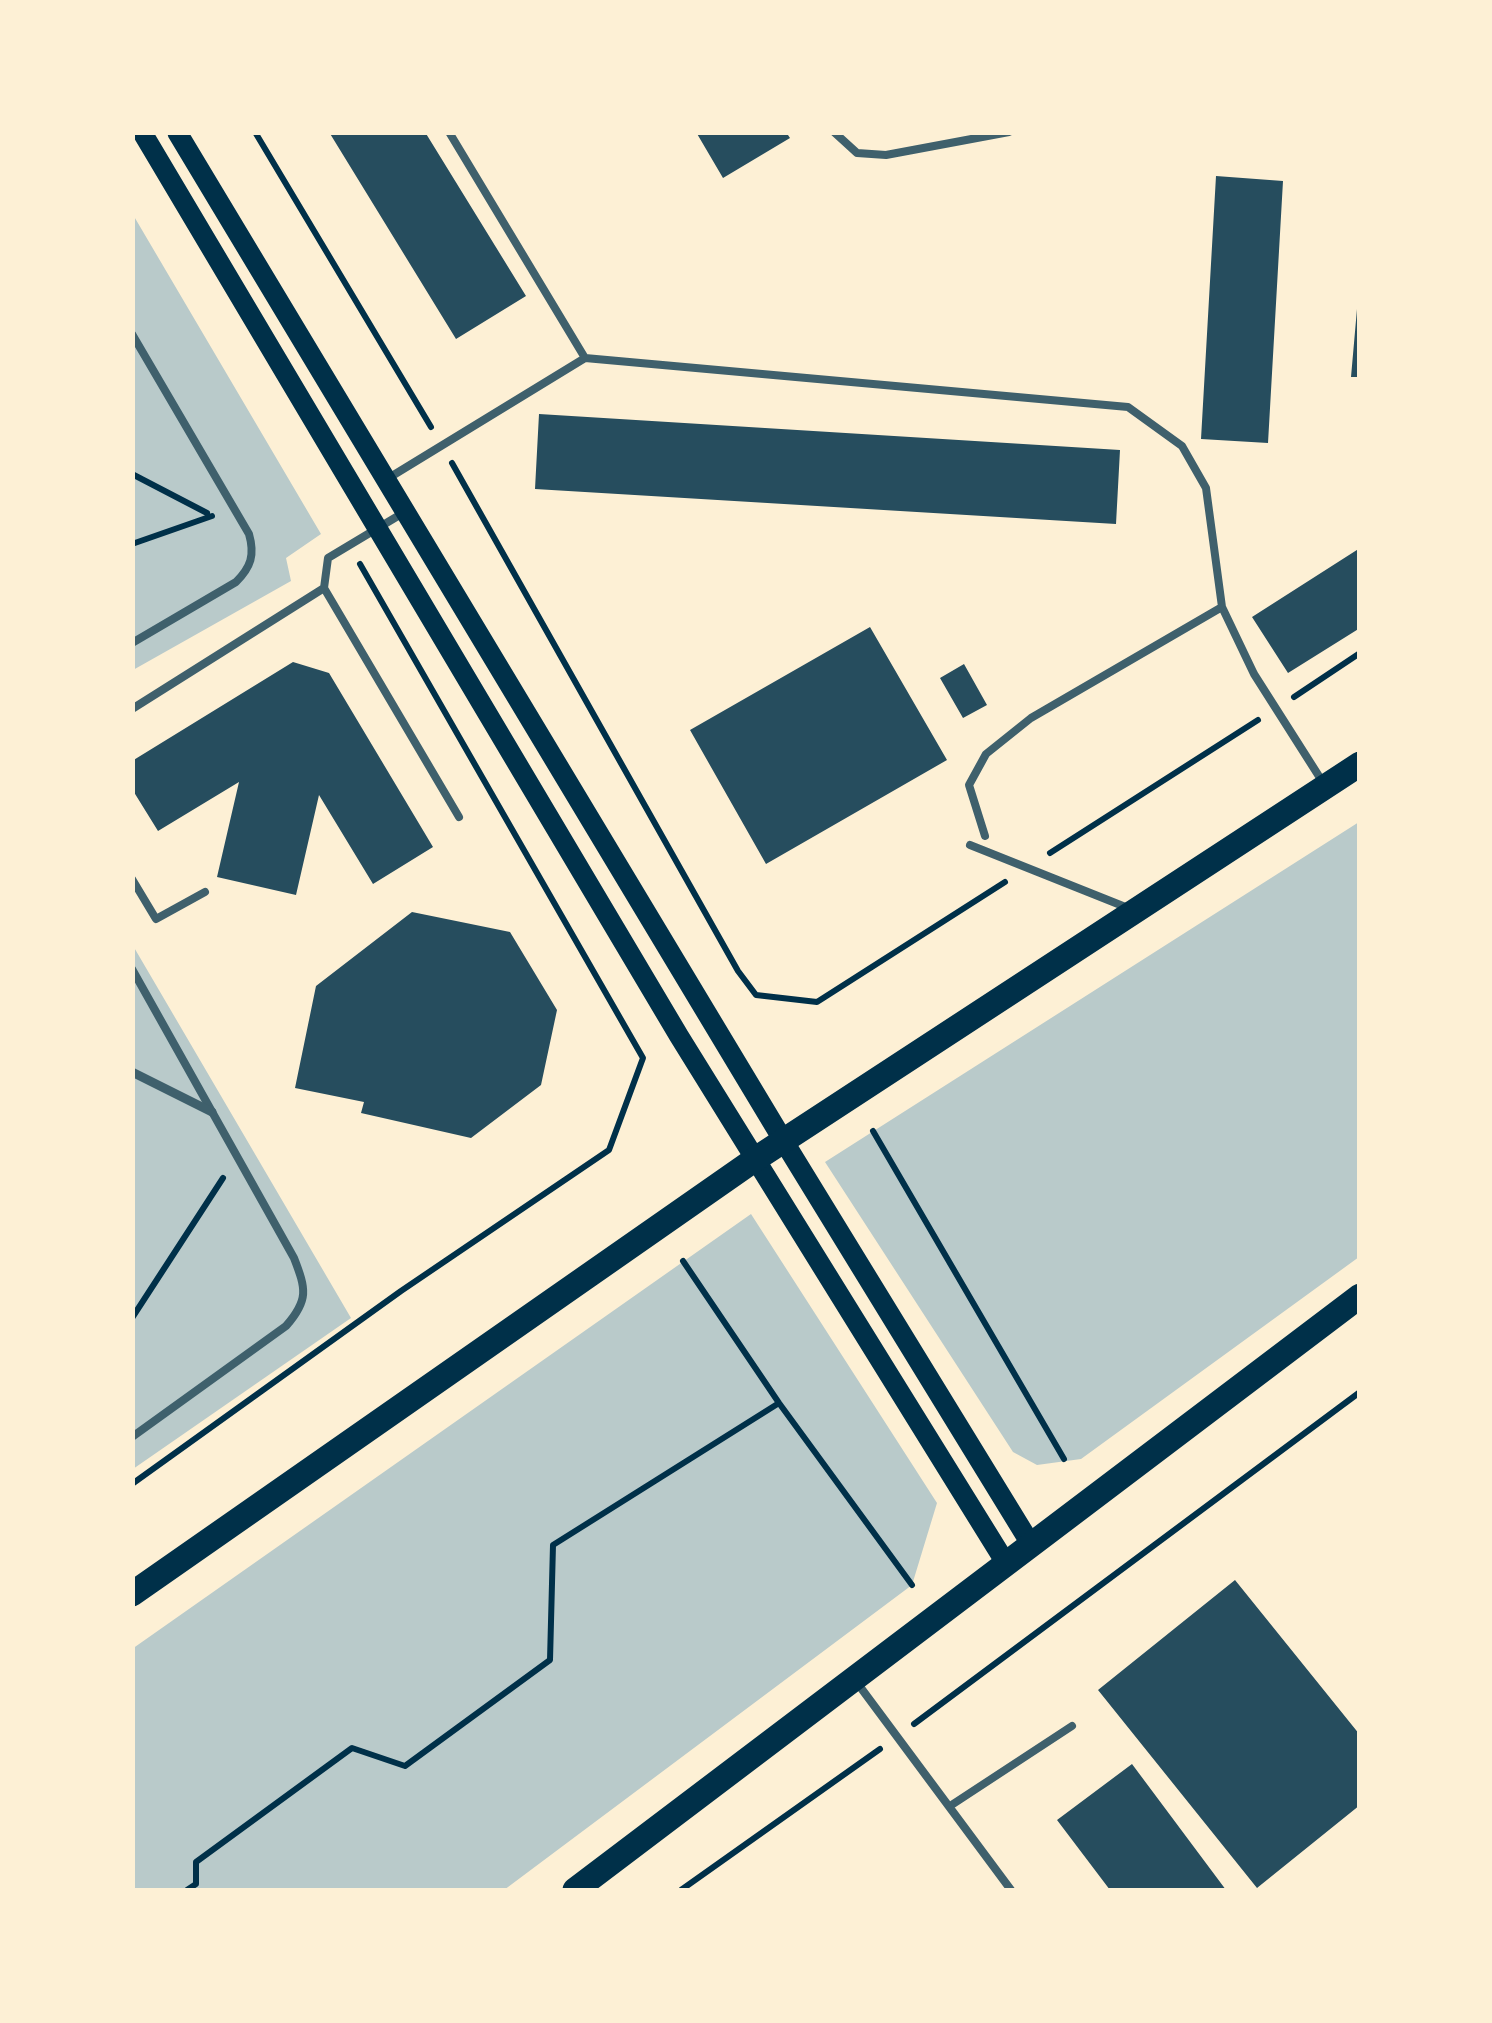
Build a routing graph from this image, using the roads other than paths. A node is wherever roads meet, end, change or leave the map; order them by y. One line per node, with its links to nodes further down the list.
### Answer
1 (142, 132): 10 (main road)
2 (177, 132): 8 (main road)
3 (449, 132): 7 (lane)
4 (834, 132): 5 (lane)
5 (1009, 132)
6 (132, 334): 13 (lane)
7 (585, 358): 8 (lane); 12 (lane)
8 (387, 479): 9 (main road)
9 (407, 511): 10 (lane); 26 (main road)
10 (378, 529): 11 (lane); 27 (main road)
11 (324, 588): 14 (lane); 17 (lane)
12 (1222, 608): 16 (lane); 18 (lane)
13 (132, 643)
14 (132, 709)
15 (1360, 764): 16 (main road)
16 (1326, 786): 22 (main road)
17 (459, 817)
18 (986, 836)
19 (970, 845): 22 (lane)
20 (132, 879): 21 (lane)
21 (205, 892)
22 (1136, 910): 26 (main road)
23 (132, 970): 25 (lane)
24 (132, 1072): 25 (street)
25 (212, 1112): 29 (lane)
26 (783, 1140): 27 (main road); 30 (main road)
27 (754, 1160): 31 (main road); 32 (main road)
28 (1360, 1296): 30 (main road)
29 (132, 1437)
30 (1032, 1546): 31 (main road)
31 (1007, 1565): 33 (main road)
32 (132, 1594)
33 (856, 1680): 35 (lane); 36 (main road)
34 (1072, 1726): 35 (lane)
35 (950, 1806): 37 (lane)
36 (575, 1890)
37 (1011, 1890)

